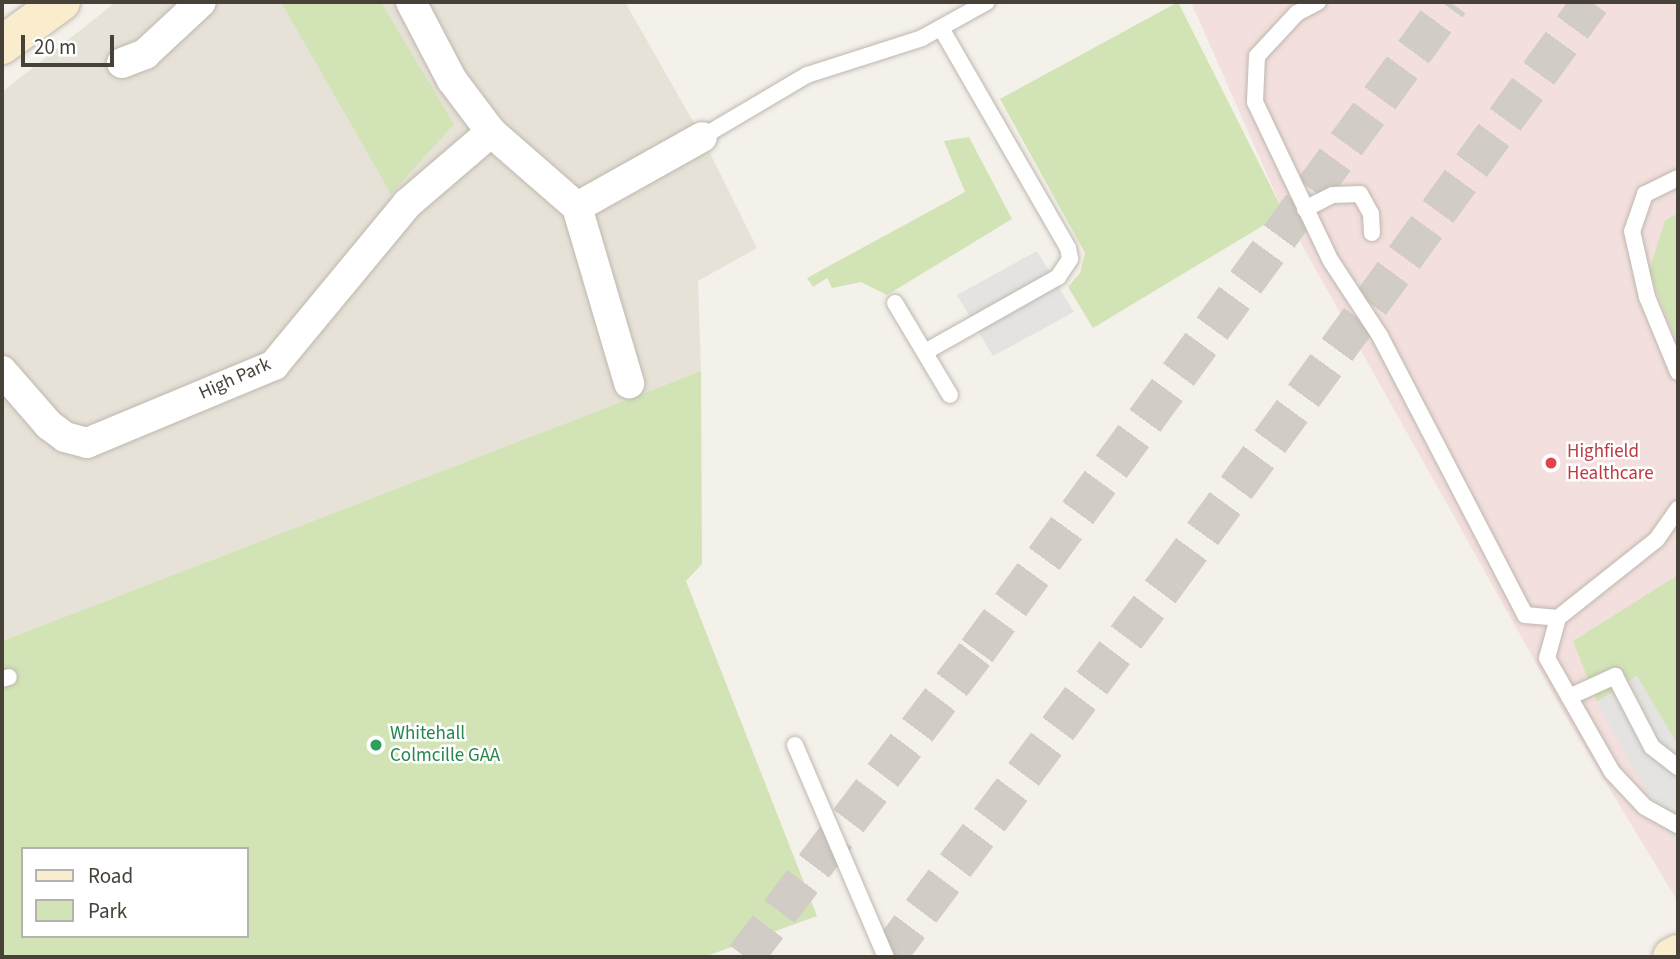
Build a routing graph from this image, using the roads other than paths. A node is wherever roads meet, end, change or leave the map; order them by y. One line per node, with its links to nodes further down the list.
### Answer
1 (61, 2): 7 (street)
2 (201, 2): 8 (street)
3 (411, 2): 9 (street)
4 (987, 2): 6 (lane)
5 (1318, 2): 13 (lane)
6 (941, 28): 10 (lane); 16 (lane)
7 (2, 45)
8 (122, 63)
9 (491, 132): 12 (street); 17 (street, High Park)
10 (702, 137): 12 (street)
11 (1678, 178): 18 (lane)
12 (577, 207): 19 (street)
13 (1305, 209): 14 (lane); 22 (lane)
14 (1372, 233)
15 (895, 303): 16 (lane)
16 (925, 352): 20 (lane)
17 (2, 371)
18 (1678, 372)
19 (629, 383)
20 (950, 395)
21 (1678, 509): 22 (lane)
22 (1558, 618): 23 (lane)
23 (1569, 697): 25 (lane); 26 (lane)
24 (795, 746): 28 (lane)
25 (1678, 767)
26 (1678, 825)
27 (1678, 954): 29 (street)
28 (886, 957)
29 (1672, 957)

